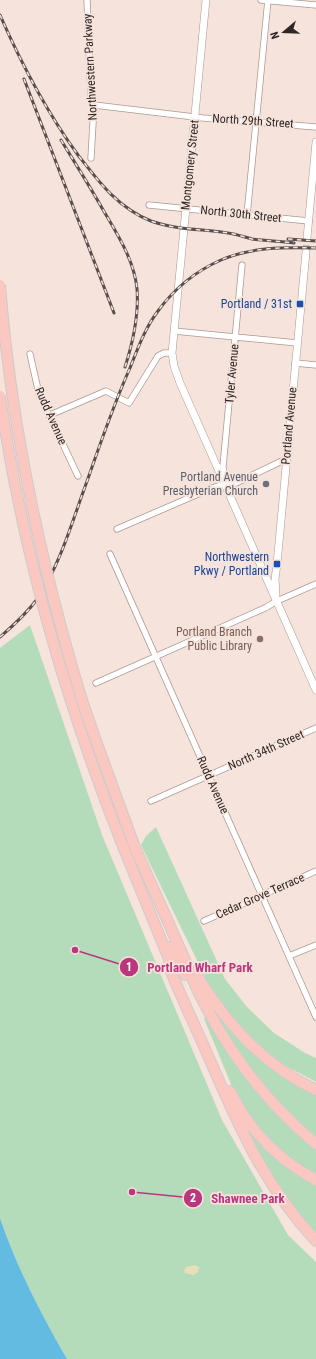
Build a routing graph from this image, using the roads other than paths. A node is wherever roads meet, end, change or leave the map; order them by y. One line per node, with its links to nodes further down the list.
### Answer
1 (87, 0): 6 (street, Northwestern Parkway)
2 (206, 0): 7 (street, Montgomery Street)
3 (261, 0): 4 (street)
4 (268, 0): 5 (street); 8 (street)
5 (316, 5)
6 (94, 105): 7 (street, North 29th Street); 11 (street, Northwestern Parkway)
7 (195, 117): 8 (street, North 29th Street); 13 (street, Montgomery Street)
8 (256, 121): 9 (street, North 29th Street); 14 (street)
9 (316, 127)
10 (316, 142): 15 (street)
11 (91, 158)
12 (149, 205): 13 (street, North 30th Street)
13 (186, 209): 14 (street, North 30th Street); 20 (street, Montgomery Street)
14 (247, 215): 15 (street, North 30th Street)
15 (309, 221): 16 (street)
16 (307, 238)
17 (306, 252): 22 (street, Portland Avenue)
18 (242, 265): 21 (street, Tyler Avenue)
19 (0, 285): 47 (highway, bridge)
20 (174, 331): 21 (street); 23 (street)
21 (235, 337): 22 (street); 31 (street, Tyler Avenue)
22 (297, 343): 25 (street, Portland Avenue)
23 (172, 353): 28 (street); 31 (street)
24 (30, 354): 28 (street, Rudd Avenue)
25 (296, 363): 26 (street); 29 (street, Portland Avenue)
26 (316, 365)
27 (0, 396): 44 (highway, bridge)
28 (50, 416): 30 (street, Rudd Avenue)
29 (286, 459): 31 (street); 35 (street, Portland Avenue)
30 (78, 476)
31 (224, 484): 32 (street); 35 (street)
32 (117, 529)
33 (110, 554): 36 (street, Rudd Avenue)
34 (316, 584): 35 (street)
35 (277, 601): 36 (street); 38 (street)
36 (156, 657): 37 (street); 40 (street, Rudd Avenue)
37 (96, 683)
38 (316, 690)
39 (316, 728): 40 (street, North 34th Street)
40 (208, 775): 41 (street, North 34th Street); 43 (street, Rudd Avenue)
41 (151, 801)
42 (316, 871): 43 (street, Cedar Grove Terrace)
43 (262, 895): 45 (street, Cedar Grove Terrace); 48 (street, Rudd Avenue)
44 (152, 916): 49 (highway); 53 (highway)
45 (204, 921)
46 (316, 945): 48 (street)
47 (181, 950): 51 (highway); 52 (highway)
48 (289, 956): 50 (street, Rudd Avenue)
49 (169, 959): 54 (highway); 55 (highway)
50 (316, 1014)
51 (316, 1090)
52 (316, 1144)
53 (316, 1148)
54 (316, 1180)
55 (316, 1241)

